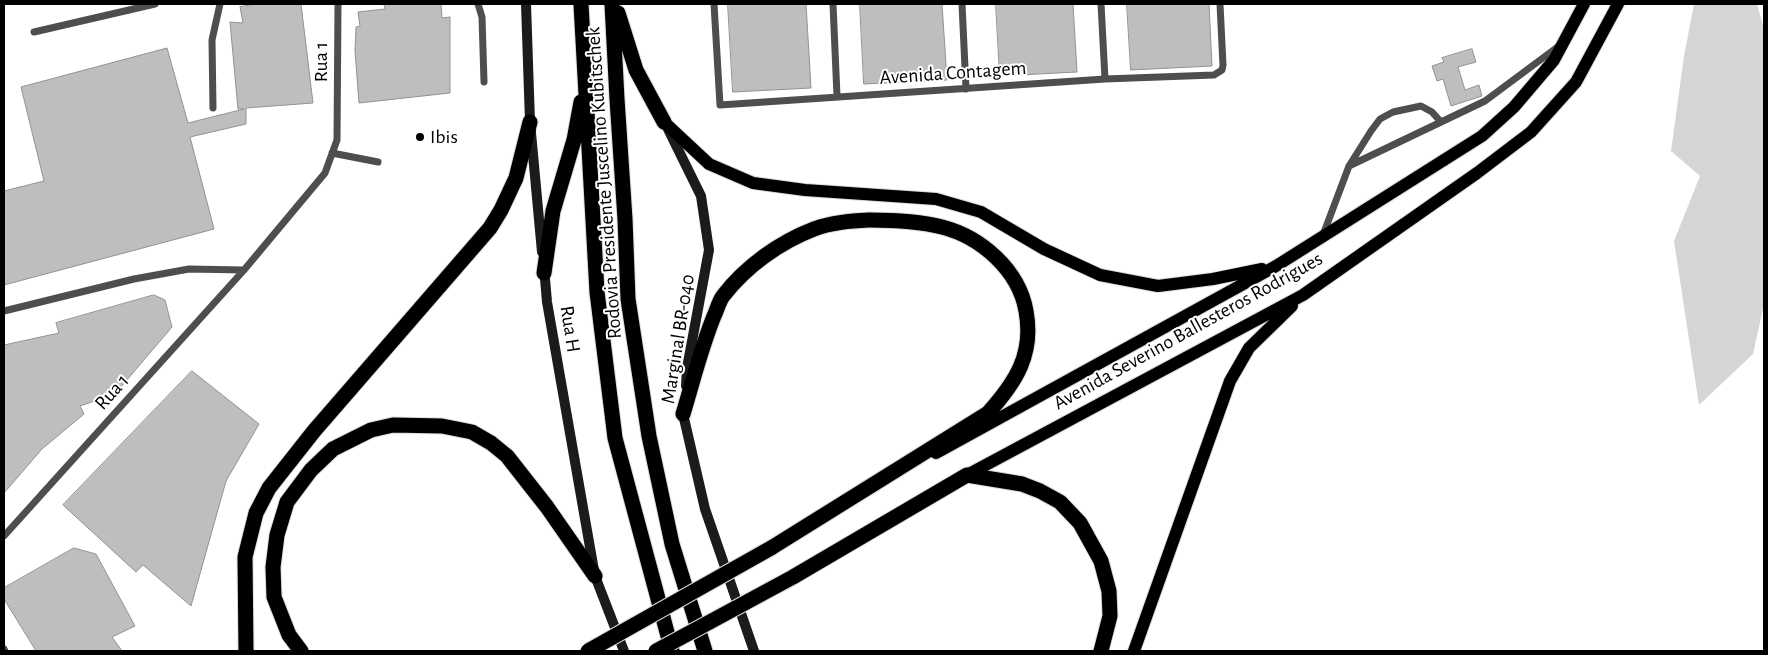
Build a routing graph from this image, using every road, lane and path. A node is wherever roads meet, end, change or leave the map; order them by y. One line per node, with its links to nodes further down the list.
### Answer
1 (154, 4): 15 (lane)
2 (220, 4): 22 (lane)
3 (338, 4): 26 (lane, Rua 1)
4 (478, 4): 19 (lane)
5 (526, 4): 23 (main road, Rua H)
6 (582, 4): 17 (highway, Rodovia Presidente Juscelino Kubitschek)
7 (614, 4): 24 (highway); 46 (highway, Rodovia Presidente Juscelino Kubitschek)
8 (714, 4): 21 (lane, Avenida Contagem)
9 (833, 4): 21 (lane)
10 (962, 4): 20 (lane)
11 (1101, 4): 18 (lane)
12 (1220, 4): 18 (lane, Avenida Contagem)
13 (1584, 4): 16 (main road, Avenida Severino Ballesteros Rodrigues)
14 (1618, 4): 33 (main road, Avenida Severino Ballesteros Rodrigues)
15 (34, 32)
16 (1565, 41): 25 (lane); 29 (main road, Avenida Severino Ballesteros Rodrigues)
17 (585, 76): 32 (highway); 45 (highway, Rodovia Presidente Juscelino Kubitschek)
18 (1105, 79): 20 (lane, Avenida Contagem)
19 (484, 82)
20 (966, 89): 21 (lane, Avenida Contagem)
21 (837, 96)
22 (213, 108)
23 (530, 122): 32 (main road, Rua H); 40 (highway)
24 (664, 122): 30 (main road); 35 (main road, Marginal BR-040)
25 (1441, 122): 28 (lane); 28 (lane)
26 (332, 153): 27 (lane); 31 (lane, Rua 1)
27 (378, 162)
28 (1350, 166): 29 (lane)
29 (1323, 237): 30 (main road, Avenida Severino Ballesteros Rodrigues)
30 (1276, 266): 37 (main road, Avenida Severino Ballesteros Rodrigues)
31 (244, 270): 34 (lane); 38 (lane, Rua 1)
32 (544, 273): 39 (main road, Rua H)
33 (1303, 295): 36 (main road, Avenida Severino Ballesteros Rodrigues); 49 (main road)
34 (4, 311)
35 (683, 414): 37 (highway); 47 (main road, Marginal BR-040)
36 (967, 475): 44 (highway, Avenida Severino Ballesteros Rodrigues, bridge); 48 (highway)
37 (842, 505): 42 (highway, Avenida Severino Ballesteros Rodrigues, bridge)
38 (4, 536)
39 (596, 576): 41 (highway); 43 (main road, Rua H)
40 (246, 651)
41 (301, 651)
42 (588, 651)
43 (624, 651)
44 (656, 651)
45 (672, 651)
46 (705, 651)
47 (754, 651)
48 (1101, 651)
49 (1134, 651)

